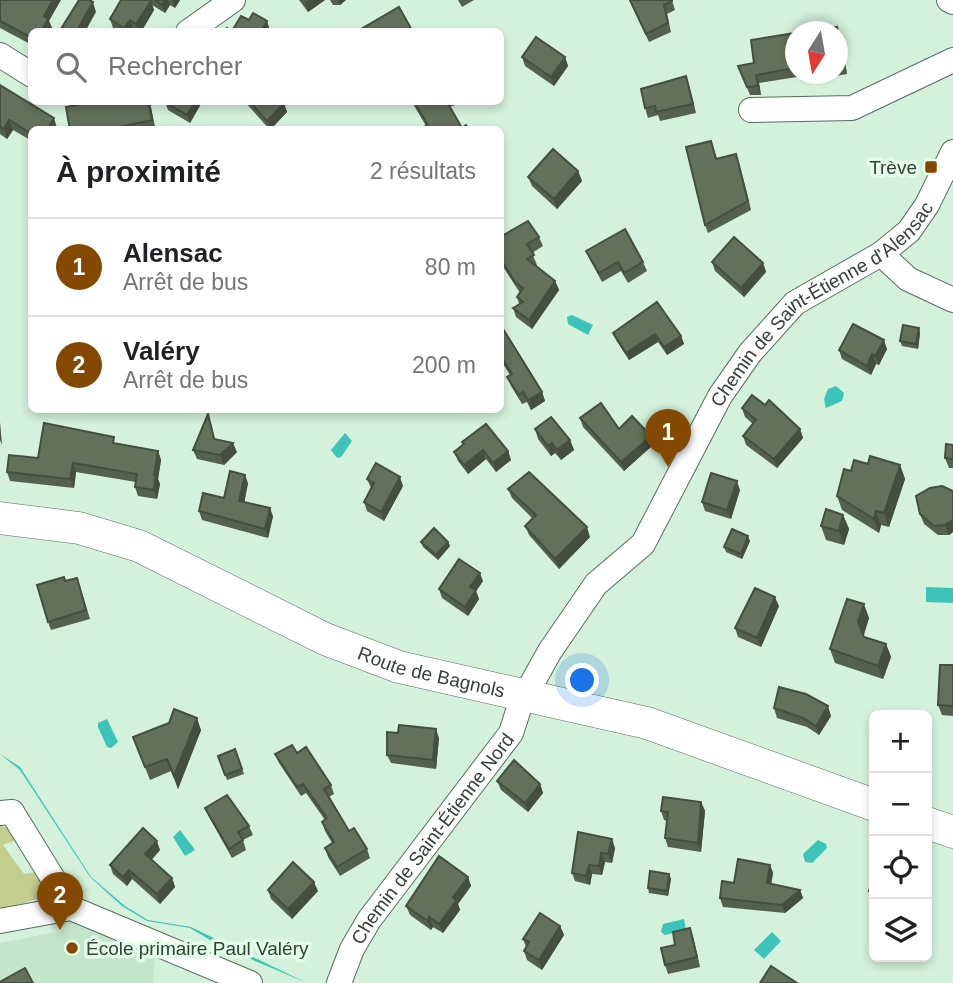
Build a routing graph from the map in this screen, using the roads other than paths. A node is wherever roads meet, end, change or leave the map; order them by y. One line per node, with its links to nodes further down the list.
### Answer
1 (233, 0): 2 (street)
2 (194, 28)
3 (0, 55): 5 (street)
4 (953, 60): 6 (street)
5 (28, 72)
6 (751, 110)
7 (953, 152): 8 (street, Chemin de Saint-Étienne d'Alensac)
8 (881, 254): 9 (street); 11 (street, Chemin de Saint-Étienne d'Alensac)
9 (953, 300)
10 (0, 518): 11 (main road, Route de Bagnols)
11 (526, 695): 12 (main road, Route de Bagnols); 19 (street, Chemin de Saint-Étienne Nord)
12 (869, 803)
13 (0, 813): 16 (street)
14 (932, 825): 15 (main road)
15 (953, 832)
16 (71, 908): 17 (street); 18 (street)
17 (0, 921)
18 (250, 983)
19 (339, 983)

